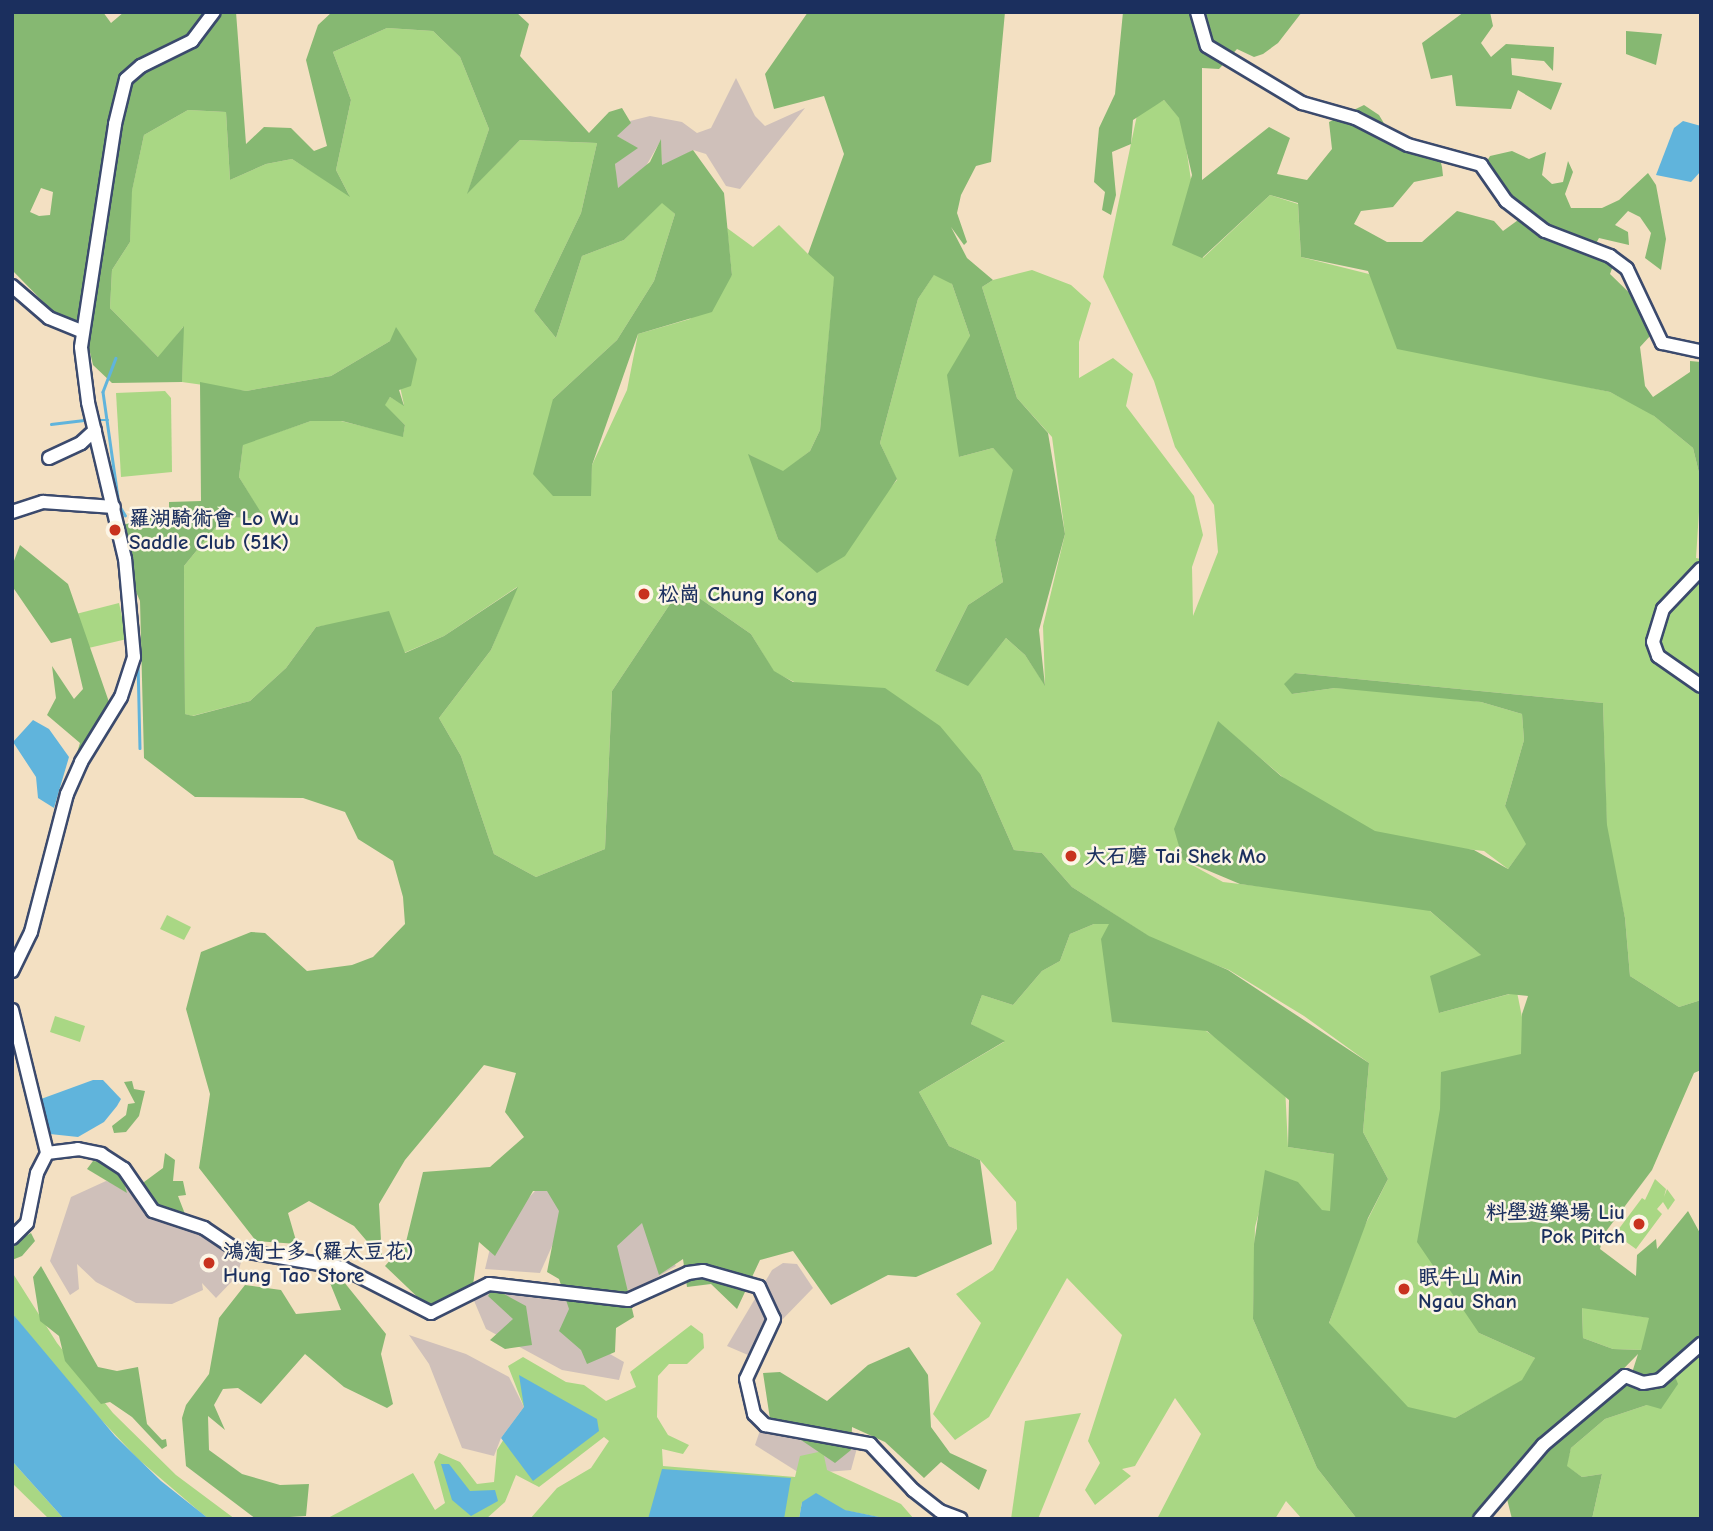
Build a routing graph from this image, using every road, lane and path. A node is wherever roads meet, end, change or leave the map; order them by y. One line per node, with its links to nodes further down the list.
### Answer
1 (214, 12): 4 (street)
2 (1197, 12): 5 (street)
3 (12, 286): 4 (street)
4 (82, 331): 6 (street)
5 (1701, 351)
6 (95, 430): 7 (street); 8 (street)
7 (48, 458)
8 (114, 507): 9 (street); 12 (street)
9 (12, 512)
10 (1701, 569): 11 (street)
11 (1701, 686)
12 (12, 971)
13 (12, 1010): 14 (street)
14 (47, 1153): 15 (street); 17 (street)
15 (12, 1238)
16 (1701, 1345): 18 (street)
17 (961, 1519)
18 (1480, 1519)

